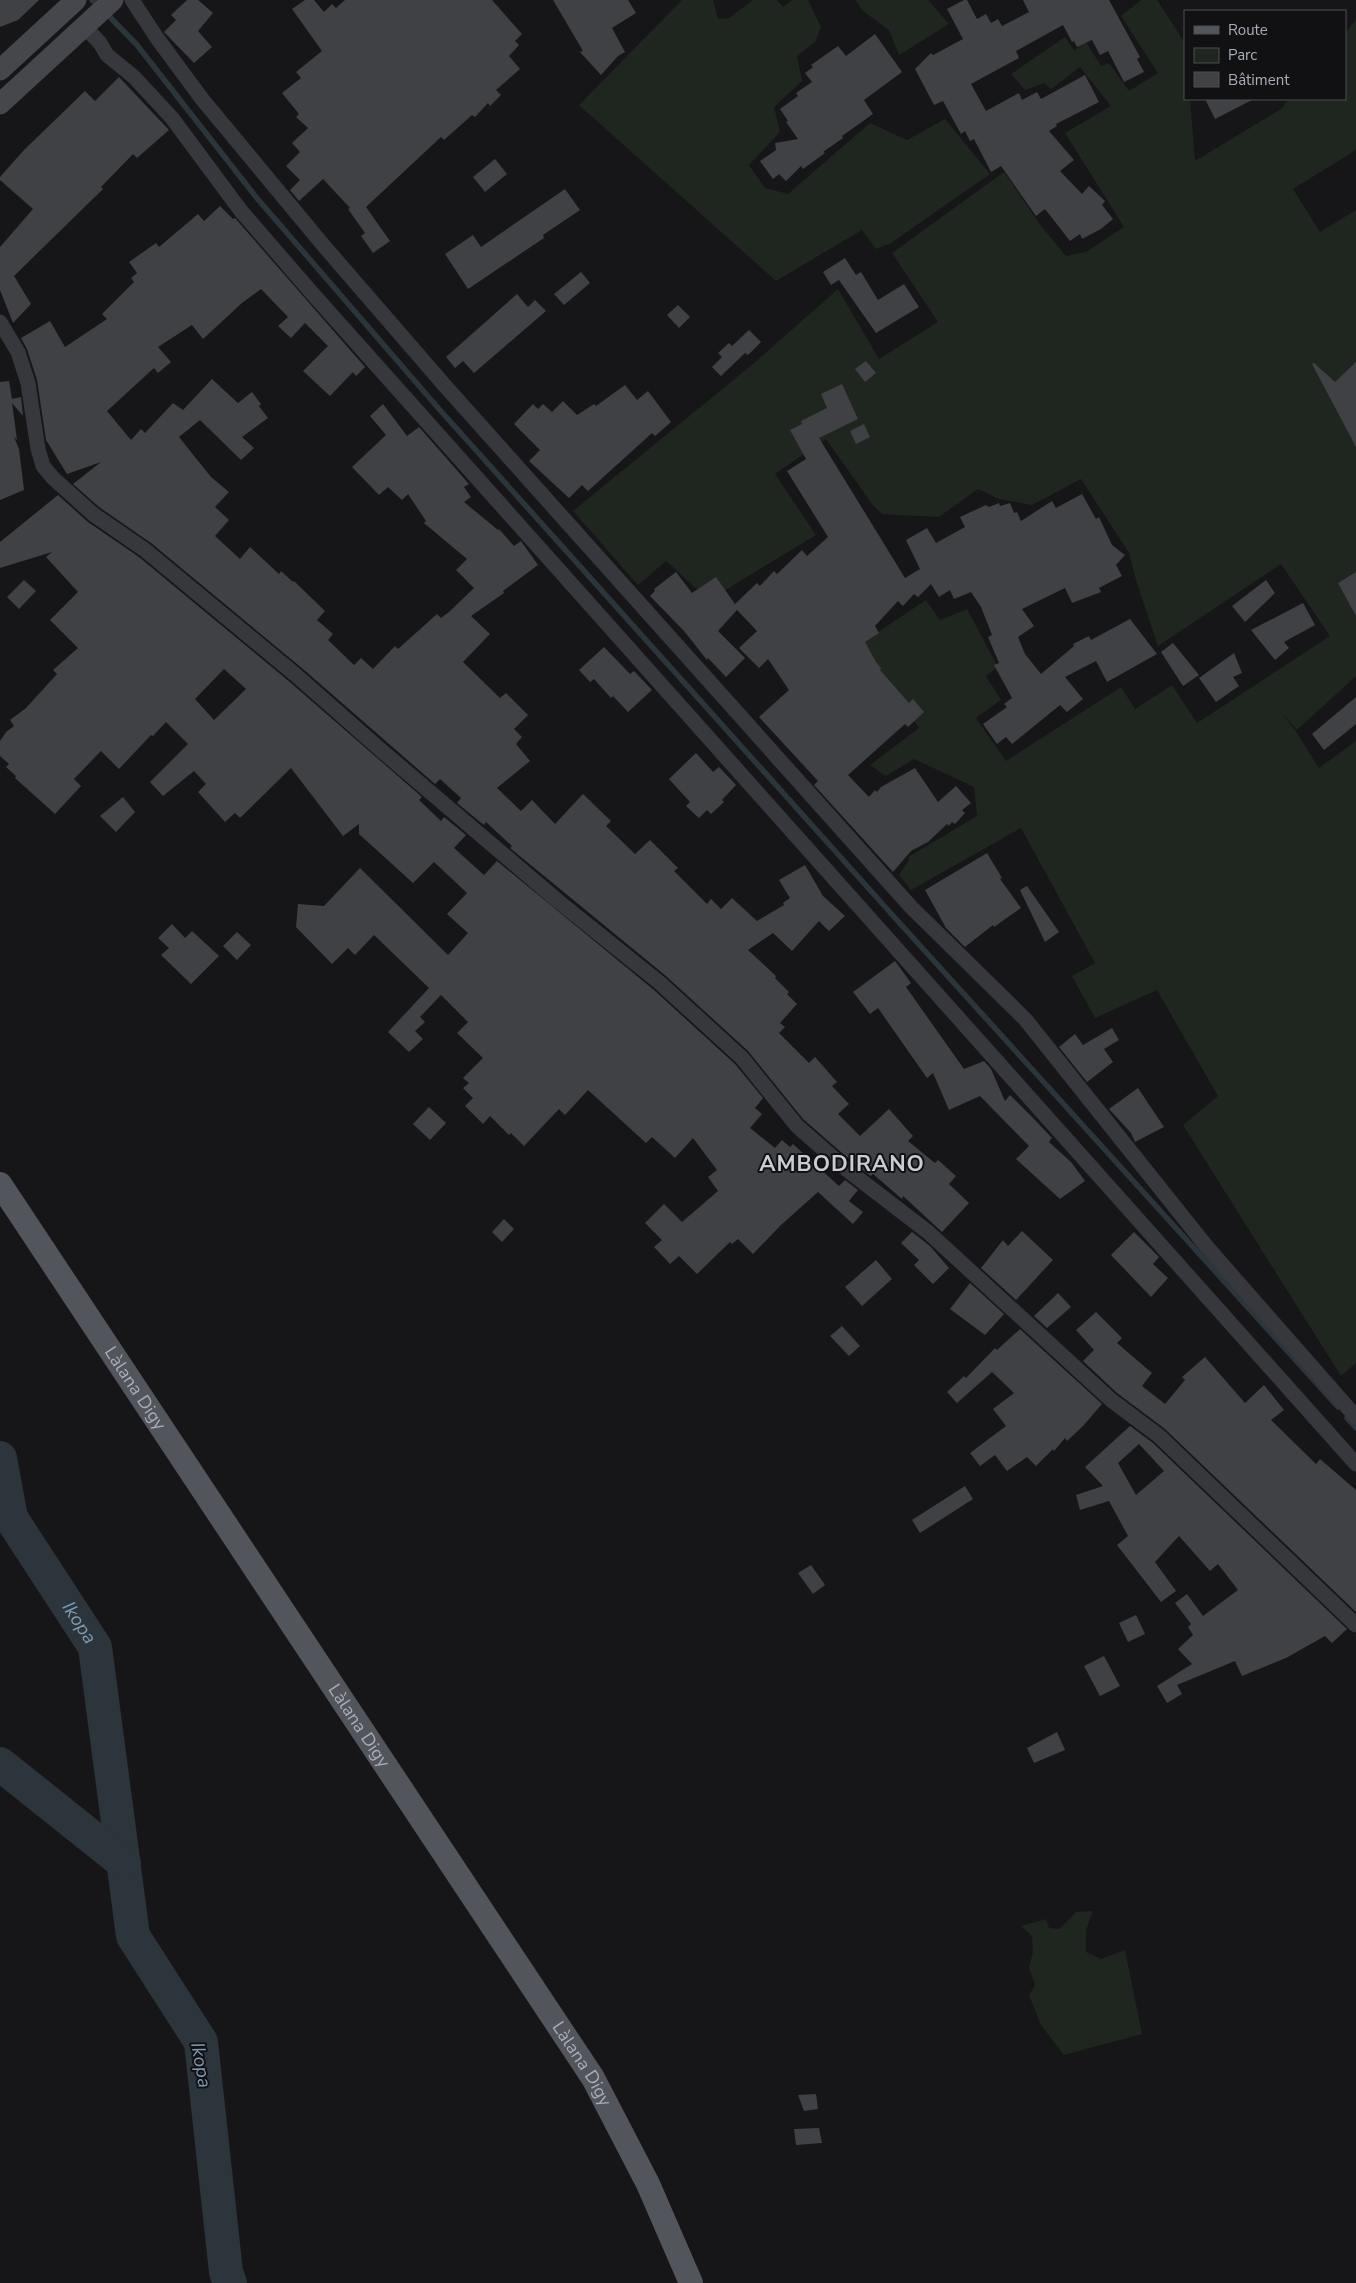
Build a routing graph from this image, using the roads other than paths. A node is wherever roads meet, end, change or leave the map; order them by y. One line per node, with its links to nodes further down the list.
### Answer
1 (113, 0): 4 (main road)
2 (132, 0): 9 (street)
3 (71, 5): 5 (main road)
4 (85, 27): 6 (main road); 10 (street)
5 (0, 70)
6 (0, 104)
7 (0, 322): 11 (street)
8 (0, 1184): 12 (main road, Làlana Digy)
9 (1356, 1417)
10 (1356, 1464)
11 (1356, 1625)
12 (691, 2283)

